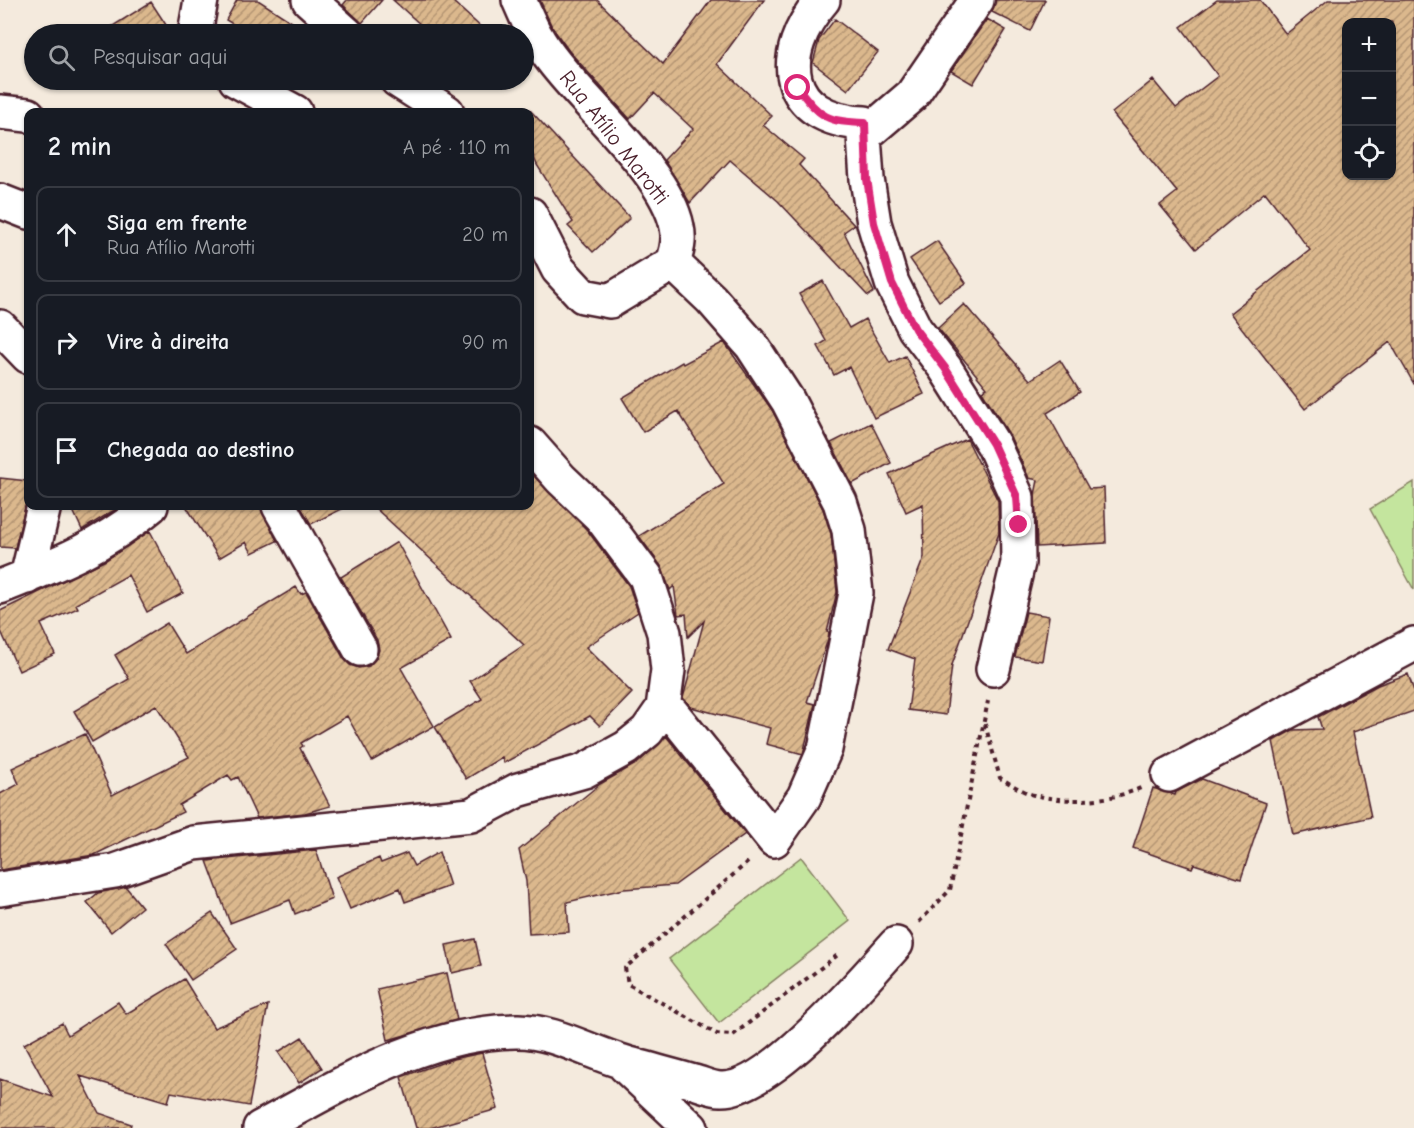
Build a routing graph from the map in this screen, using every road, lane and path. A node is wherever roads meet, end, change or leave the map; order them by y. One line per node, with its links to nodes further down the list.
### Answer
1 (201, 0): 6 (street)
2 (309, 0): 7 (street)
3 (519, 0): 8 (street, Rua Atílio Marotti)
4 (823, 0): 16 (street)
5 (977, 0): 16 (street)
6 (197, 24)
7 (336, 24)
8 (530, 24)
9 (534, 32): 20 (street, Rua Atílio Marotti)
10 (254, 90): 12 (street)
11 (413, 90): 13 (street)
12 (288, 108)
13 (441, 108)
14 (0, 112): 15 (street)
15 (24, 115)
16 (864, 136): 30 (street)
17 (0, 201): 18 (street)
18 (24, 210)
19 (534, 222): 20 (street)
20 (674, 263): 34 (street)
21 (0, 327): 22 (street)
22 (24, 352)
23 (534, 449): 31 (street)
24 (42, 510): 27 (street)
25 (146, 510): 27 (street)
26 (281, 510): 29 (street)
27 (14, 582)
28 (1414, 644): 33 (street)
29 (360, 649)
30 (993, 669): 32 (path)
31 (663, 708): 34 (street); 35 (street)
32 (985, 724): 33 (path); 36 (path)
33 (1169, 775)
34 (774, 840): 37 (path)
35 (0, 889)
36 (896, 944): 38 (street)
37 (843, 951)
38 (620, 1062): 39 (street); 40 (street)
39 (260, 1128)
40 (691, 1128)

